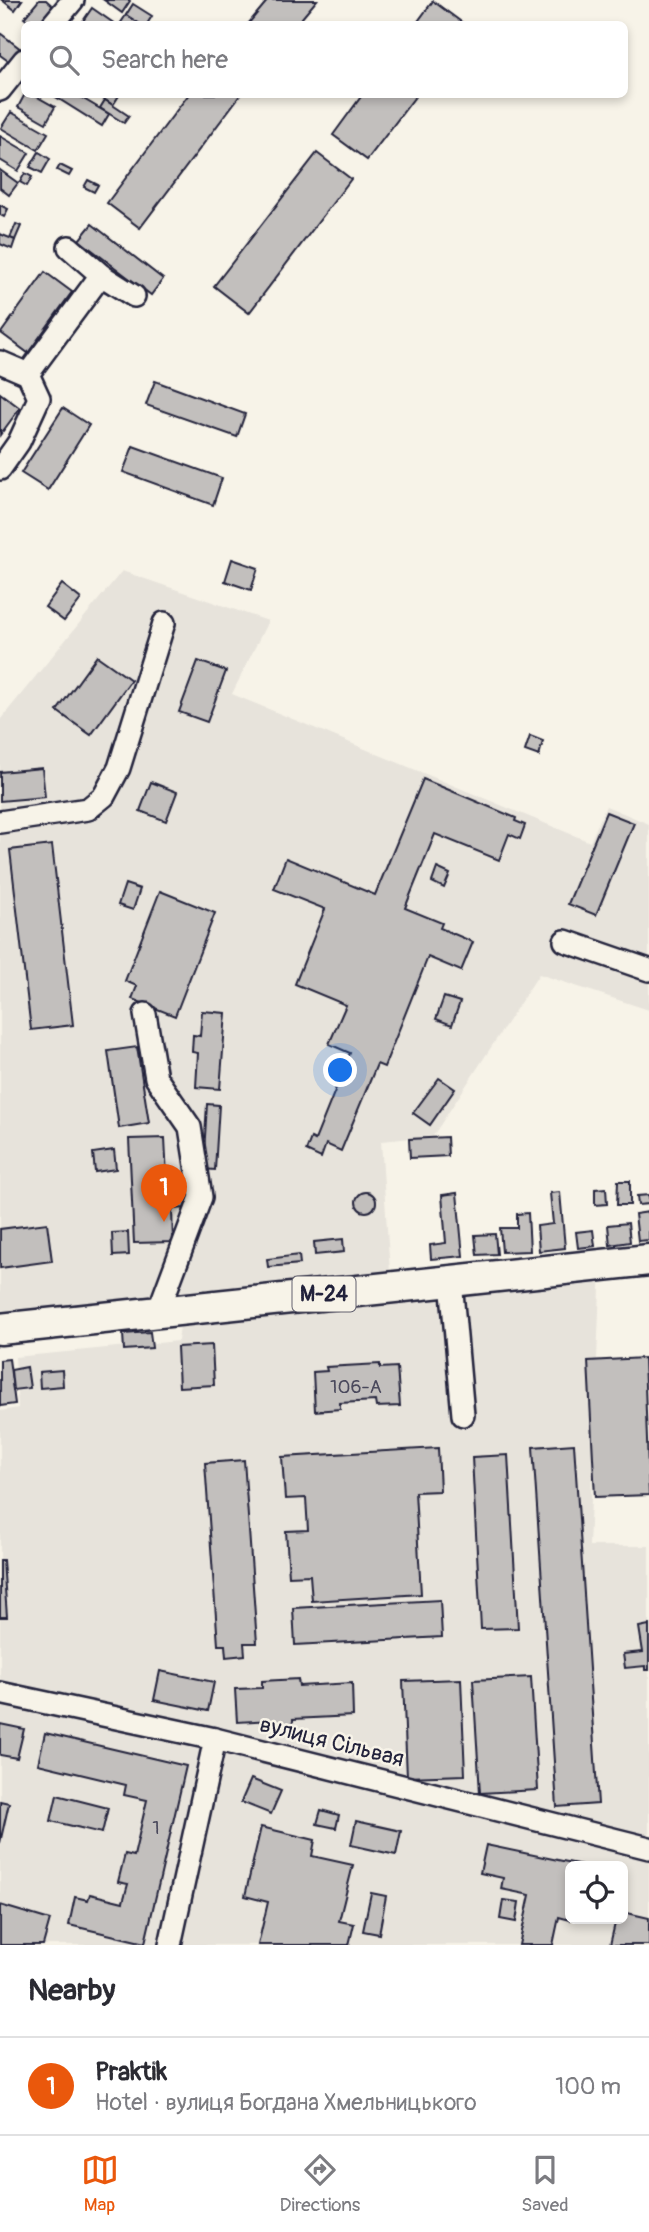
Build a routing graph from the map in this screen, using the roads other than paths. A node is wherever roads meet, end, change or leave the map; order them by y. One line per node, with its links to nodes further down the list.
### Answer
1 (72, 0): 2 (street)
2 (55, 21)
3 (21, 64): 4 (street)
4 (0, 90)
5 (69, 247): 6 (street)
6 (101, 275): 7 (street); 9 (street)
7 (134, 296)
8 (0, 362): 9 (street)
9 (28, 374): 10 (street)
10 (0, 469)
11 (164, 623): 12 (street)
12 (0, 822)
13 (565, 941): 14 (street)
14 (649, 970)
15 (145, 1014): 18 (street)
16 (649, 1260): 17 (highway, М-24)
17 (451, 1281): 18 (highway, М-24); 20 (street)
18 (159, 1312): 19 (highway, М-24)
19 (0, 1329)
20 (463, 1415)
21 (0, 1693): 22 (street, вулиця Сільвая)
22 (215, 1739): 23 (street, вулиця Сільвая); 24 (street)
23 (649, 1848)
24 (170, 1945)

